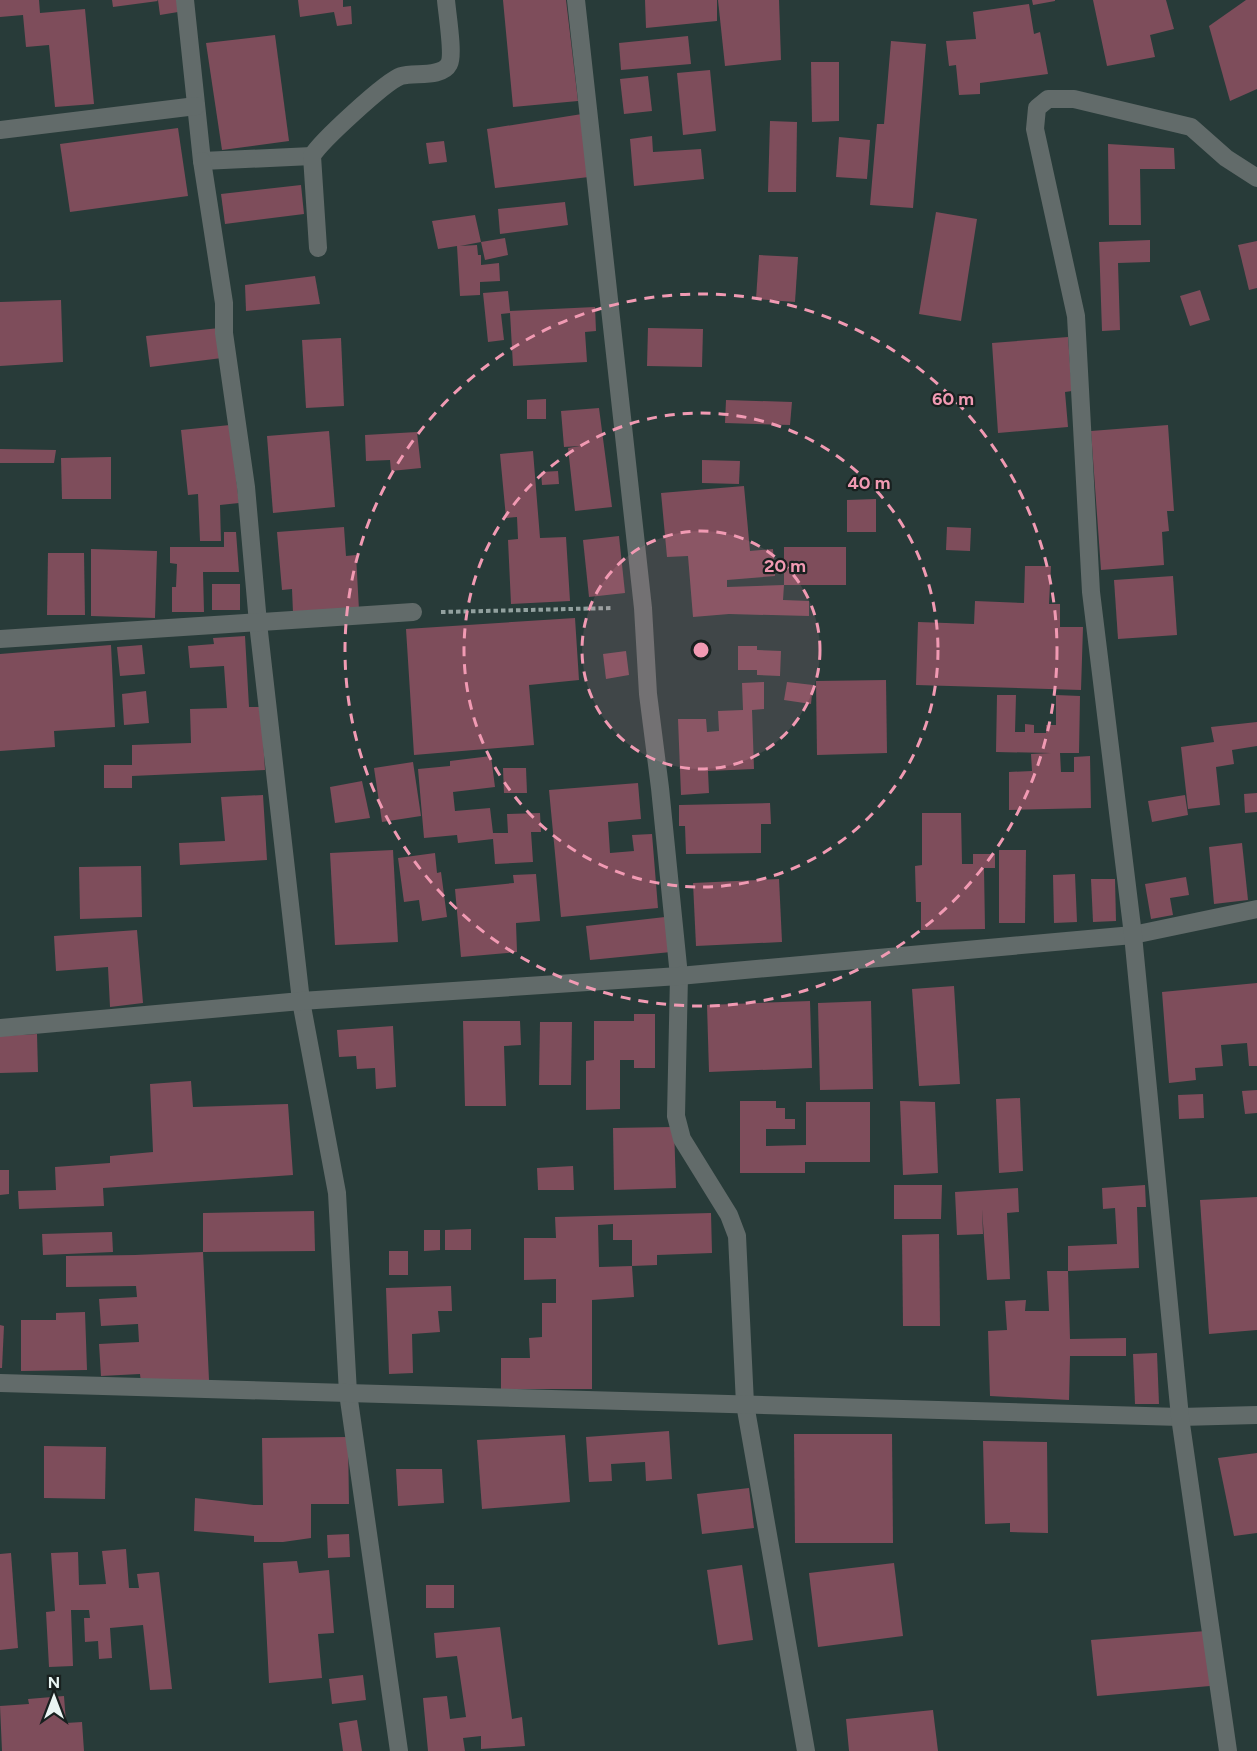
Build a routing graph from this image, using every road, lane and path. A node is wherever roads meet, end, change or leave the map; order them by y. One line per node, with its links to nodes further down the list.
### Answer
1 (186, 0): 4 (street)
2 (446, 0): 6 (street)
3 (576, 0): 10 (street)
4 (196, 106): 5 (street); 7 (street)
5 (0, 130)
6 (312, 156): 7 (street); 9 (street)
7 (202, 161): 12 (street)
8 (1257, 178): 15 (street)
9 (318, 248)
10 (643, 608): 11 (path); 16 (street)
11 (413, 612): 12 (street)
12 (258, 623): 13 (street); 17 (street)
13 (0, 639)
14 (1257, 909): 15 (street)
15 (1132, 935): 16 (street); 23 (street)
16 (680, 976): 17 (street); 21 (street)
17 (301, 1002): 18 (street); 20 (street)
18 (0, 1028)
19 (0, 1383): 20 (street)
20 (348, 1393): 21 (street); 24 (street)
21 (746, 1404): 23 (street); 25 (street)
22 (1257, 1415): 23 (street)
23 (1180, 1417): 26 (street)
24 (399, 1751)
25 (806, 1751)
26 (1228, 1751)

